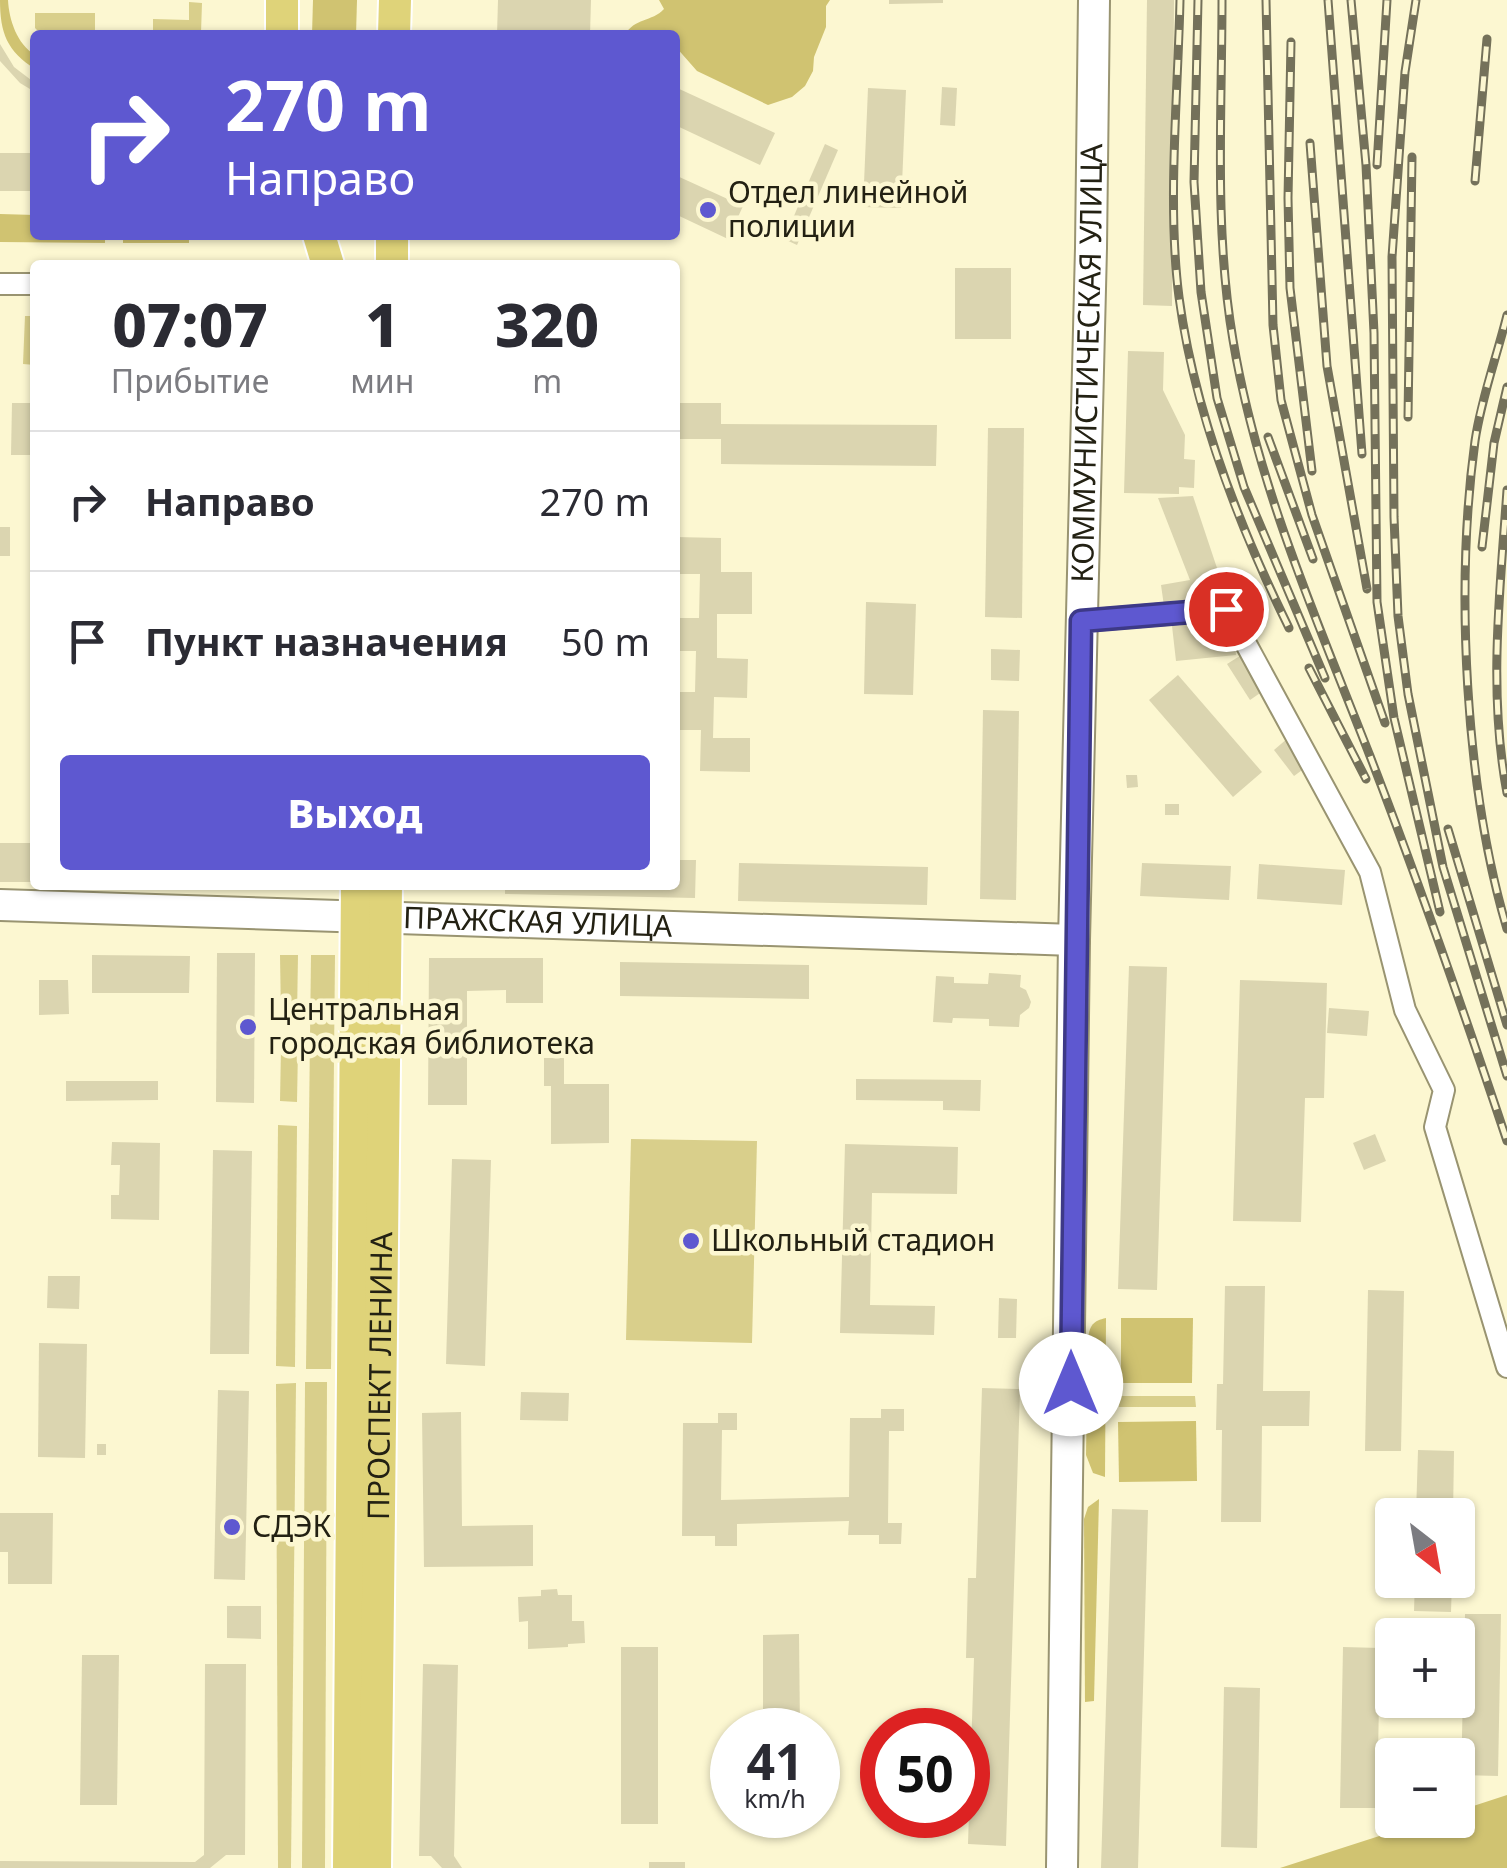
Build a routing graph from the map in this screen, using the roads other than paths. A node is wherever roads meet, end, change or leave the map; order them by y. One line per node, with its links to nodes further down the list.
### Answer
1 (282, 0): 4 (main road)
2 (394, 0): 5 (main road)
3 (1094, 0): 8 (main road, КОММУНИСТИЧЕСКАЯ УЛИЦА)
4 (282, 30)
5 (394, 30)
6 (0, 284): 7 (street)
7 (30, 284)
8 (1081, 621): 11 (main road, КОММУНИСТИЧЕСКАЯ УЛИЦА); 12 (street)
9 (371, 901): 10 (main road, ПРАЖСКАЯ УЛИЦА); 11 (main road, ПРАЖСКАЯ УЛИЦА); 13 (main road, ПРОСПЕКТ ЛЕНИНА); 14 (main road, ПРОСПЕКТ ЛЕНИНА)
10 (0, 906)
11 (1074, 940): 15 (main road, КОММУНИСТИЧЕСКАЯ УЛИЦА)
12 (1507, 1366)
13 (350, 1868)
14 (375, 1868)
15 (1062, 1868)

